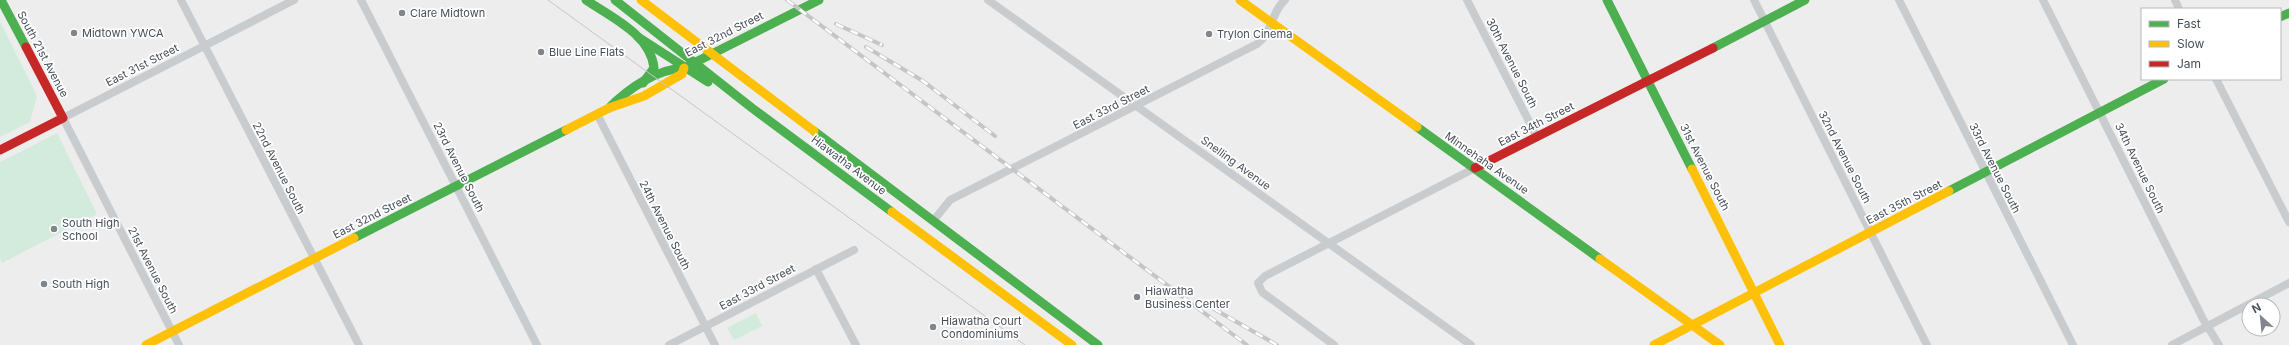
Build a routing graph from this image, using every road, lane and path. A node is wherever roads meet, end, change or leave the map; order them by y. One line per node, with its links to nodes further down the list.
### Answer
1 (181, 0): 21 (street, 22nd Avenue South)
2 (294, 0): 21 (street, East 31st Street)
3 (360, 0): 39 (street, 23rd Avenue South)
4 (586, 0): 20 (main road)
5 (615, 0): 23 (main road, Hiawatha Avenue)
6 (642, 0): 22 (main road, Hiawatha Avenue)
7 (819, 0): 22 (main road, East 32nd Street)
8 (988, 0): 29 (street, Snelling Avenue)
9 (1240, 0): 19 (main road, Minnehaha Avenue)
10 (1285, 0): 19 (street, East 33rd Street)
11 (1467, 0): 35 (street, 30th Avenue South)
12 (1607, 0): 27 (main road, 31st Avenue South)
13 (1754, 0): 18 (street, 32nd Avenue South)
14 (1805, 0): 18 (main road, East 34th Street)
15 (1899, 0): 38 (street, 33rd Avenue South)
16 (2043, 0): 32 (street, 34th Avenue South)
17 (1, 2): 34 (main road, South 21st Avenue)
18 (1765, 21): 27 (main road, East 34th Street); 42 (street, 32nd Avenue South)
19 (1272, 23): 29 (street, East 33rd Street); 37 (main road, Minnehaha Avenue)
20 (638, 37): 24 (main road); 28 (main road)
21 (204, 46): 34 (street, East 31st Street); 45 (street, 22nd Avenue South)
22 (712, 54): 23 (main road, East 32nd Street); 40 (main road, Hiawatha Avenue)
23 (696, 63): 24 (main road, East 32nd Street); 31 (main road, Hiawatha Avenue)
24 (684, 68): 28 (main road, East 32nd Street); 30 (main road, East 32nd Street); 31 (main road)
25 (2162, 80): 32 (main road, East 35th Street)
26 (2217, 80): 41 (street)
27 (1649, 81): 35 (main road, East 34th Street); 48 (main road, 31st Avenue South)
28 (643, 83): 30 (main road, East 32nd Street)
29 (1138, 106): 40 (street, East 33rd Street); 43 (street, Snelling Avenue)
30 (608, 108): 33 (main road, East 32nd Street)
31 (752, 108): 60 (main road, Hiawatha Avenue)
32 (2100, 113): 38 (main road, East 35th Street); 50 (street, 34th Avenue South)
33 (597, 114): 39 (main road, East 32nd Street); 51 (street, 24th Avenue South)
34 (63, 118): 36 (main road, East 31st Street); 52 (street, 21st Avenue South)
35 (1537, 137): 37 (main road, East 34th Street)
36 (0, 150)
37 (1475, 168): 43 (street, East 34th Street); 49 (main road, Minnehaha Avenue)
38 (1985, 173): 42 (main road, East 35th Street); 68 (street, 33rd Avenue South)
39 (456, 186): 45 (main road, East 32nd Street); 56 (street, 23rd Avenue South)
40 (934, 220): 61 (main road, Hiawatha Avenue)
41 (2289, 222)
42 (1870, 232): 48 (main road, East 35th Street); 67 (street, 32nd Avenue South)
43 (1327, 243): 62 (street, East 34th Street); 63 (street, Snelling Avenue)
44 (854, 250): 46 (street, East 33rd Street)
45 (314, 259): 52 (main road, East 32nd Street); 55 (street, 22nd Avenue South)
46 (816, 269): 51 (street, East 33rd Street); 59 (street)
47 (2289, 283): 50 (street)
48 (1754, 293): 49 (main road, East 35th Street); 66 (main road, 31st Avenue South)
49 (1692, 325): 64 (main road, East 35th Street); 65 (main road, Minnehaha Avenue)
50 (2208, 326): 69 (street); 70 (street, 34th Avenue South)
51 (705, 327): 57 (street, East 33rd Street); 58 (street, 24th Avenue South)
52 (173, 332): 53 (main road, East 32nd Street); 54 (street, 21st Avenue South)
53 (146, 345)
54 (179, 345)
55 (359, 345)
56 (537, 345)
57 (669, 345)
58 (715, 345)
59 (856, 345)
60 (1072, 345)
61 (1098, 345)
62 (1334, 345)
63 (1471, 345)
64 (1654, 345)
65 (1720, 345)
66 (1780, 345)
67 (1927, 345)
68 (2073, 345)
69 (2172, 345)
70 (2219, 345)

